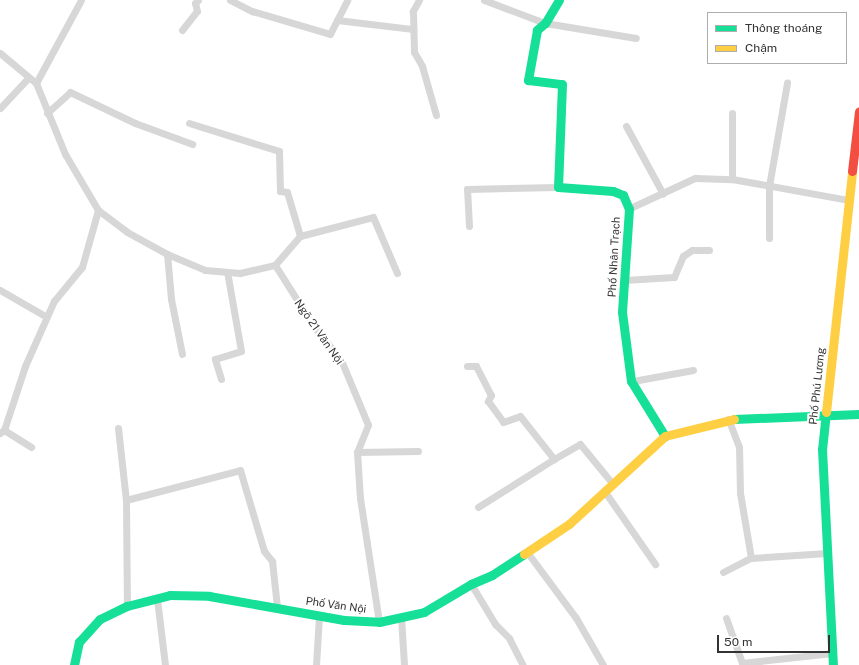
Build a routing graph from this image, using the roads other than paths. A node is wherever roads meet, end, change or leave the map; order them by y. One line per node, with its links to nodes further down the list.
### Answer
1 (81, 0): 15 (lane)
2 (198, 0): 11 (lane)
3 (230, 0): 8 (lane)
4 (347, 0): 8 (lane)
5 (419, 0): 10 (lane)
6 (484, 0): 9 (lane)
7 (559, 0): 9 (street)
8 (337, 20): 10 (lane)
9 (545, 23): 12 (lane); 28 (street)
10 (414, 29): 21 (lane)
11 (182, 30)
12 (636, 38)
13 (0, 53): 14 (lane)
14 (29, 77): 15 (lane); 17 (lane)
15 (36, 83): 19 (lane)
16 (787, 83): 27 (lane)
17 (0, 108)
18 (859, 111): 23 (street, Phố Phú Lương)
19 (47, 113): 25 (lane); 32 (lane)
20 (732, 113): 26 (lane)
21 (436, 115)
22 (189, 123): 34 (lane)
23 (858, 124): 30 (street, Phố Phú Lương)
24 (626, 126): 29 (lane)
25 (192, 144)
26 (732, 179): 27 (lane); 29 (lane)
27 (770, 186): 30 (lane); 35 (lane)
28 (558, 187): 31 (street, Phố Nhân Trạch); 33 (lane)
29 (663, 194): 31 (lane)
30 (849, 200): 50 (street, Phố Phú Lương)
31 (629, 209): 41 (street, Phố Nhân Trạch)
32 (98, 210): 37 (lane); 43 (lane)
33 (469, 226)
34 (300, 236): 38 (lane); 40 (lane)
35 (769, 238)
36 (709, 250): 41 (lane)
37 (167, 254): 39 (lane); 44 (lane)
38 (275, 265): 39 (lane); 57 (lane, Ngõ 21 Văn Nội)
39 (227, 272): 47 (lane)
40 (397, 273)
41 (624, 280): 48 (street, Phố Nhân Trạch)
42 (0, 290): 43 (lane)
43 (47, 317): 53 (lane)
44 (182, 354)
45 (467, 366): 58 (lane)
46 (693, 370): 48 (lane)
47 (221, 379)
48 (631, 381): 54 (street, Phố Nhân Trạch)
49 (859, 414): 50 (street)
50 (826, 416): 51 (street); 64 (street, Phố Phú Lương)
51 (728, 419): 54 (street); 65 (lane)
52 (118, 428): 61 (lane)
53 (2, 431): 55 (lane)
54 (666, 436): 59 (street, Phố Văn Nội)
55 (31, 447)
56 (418, 451): 57 (lane)
57 (357, 452): 75 (lane, Ngõ 21 Văn Nội)
58 (554, 458): 59 (lane); 62 (lane)
59 (612, 484): 60 (street, Phố Văn Nội)
60 (605, 491): 63 (street, Phố Văn Nội); 66 (lane)
61 (126, 500): 70 (lane); 71 (lane)
62 (478, 507)
63 (527, 552): 68 (street, Phố Văn Nội); 82 (lane)
64 (827, 553): 65 (lane); 76 (street, Phố Phú Lương)
65 (750, 558): 67 (lane)
66 (655, 564)
67 (723, 572)
68 (471, 584): 73 (street, Phố Văn Nội); 81 (lane)
69 (156, 598): 70 (street, Phố Văn Nội); 71 (street, Phố Văn Nội); 78 (lane)
70 (127, 606): 77 (street, Phố Văn Nội)
71 (277, 607): 72 (street, Phố Văn Nội)
72 (318, 615): 75 (street, Phố Văn Nội); 79 (lane)
73 (401, 617): 75 (street, Phố Văn Nội); 80 (lane)
74 (726, 618): 76 (lane)
75 (379, 622)
76 (833, 653): 83 (street, Phố Phú Lương)
77 (74, 665)
78 (165, 665)
79 (316, 665)
80 (404, 665)
81 (523, 665)
82 (602, 665)
83 (833, 665)

